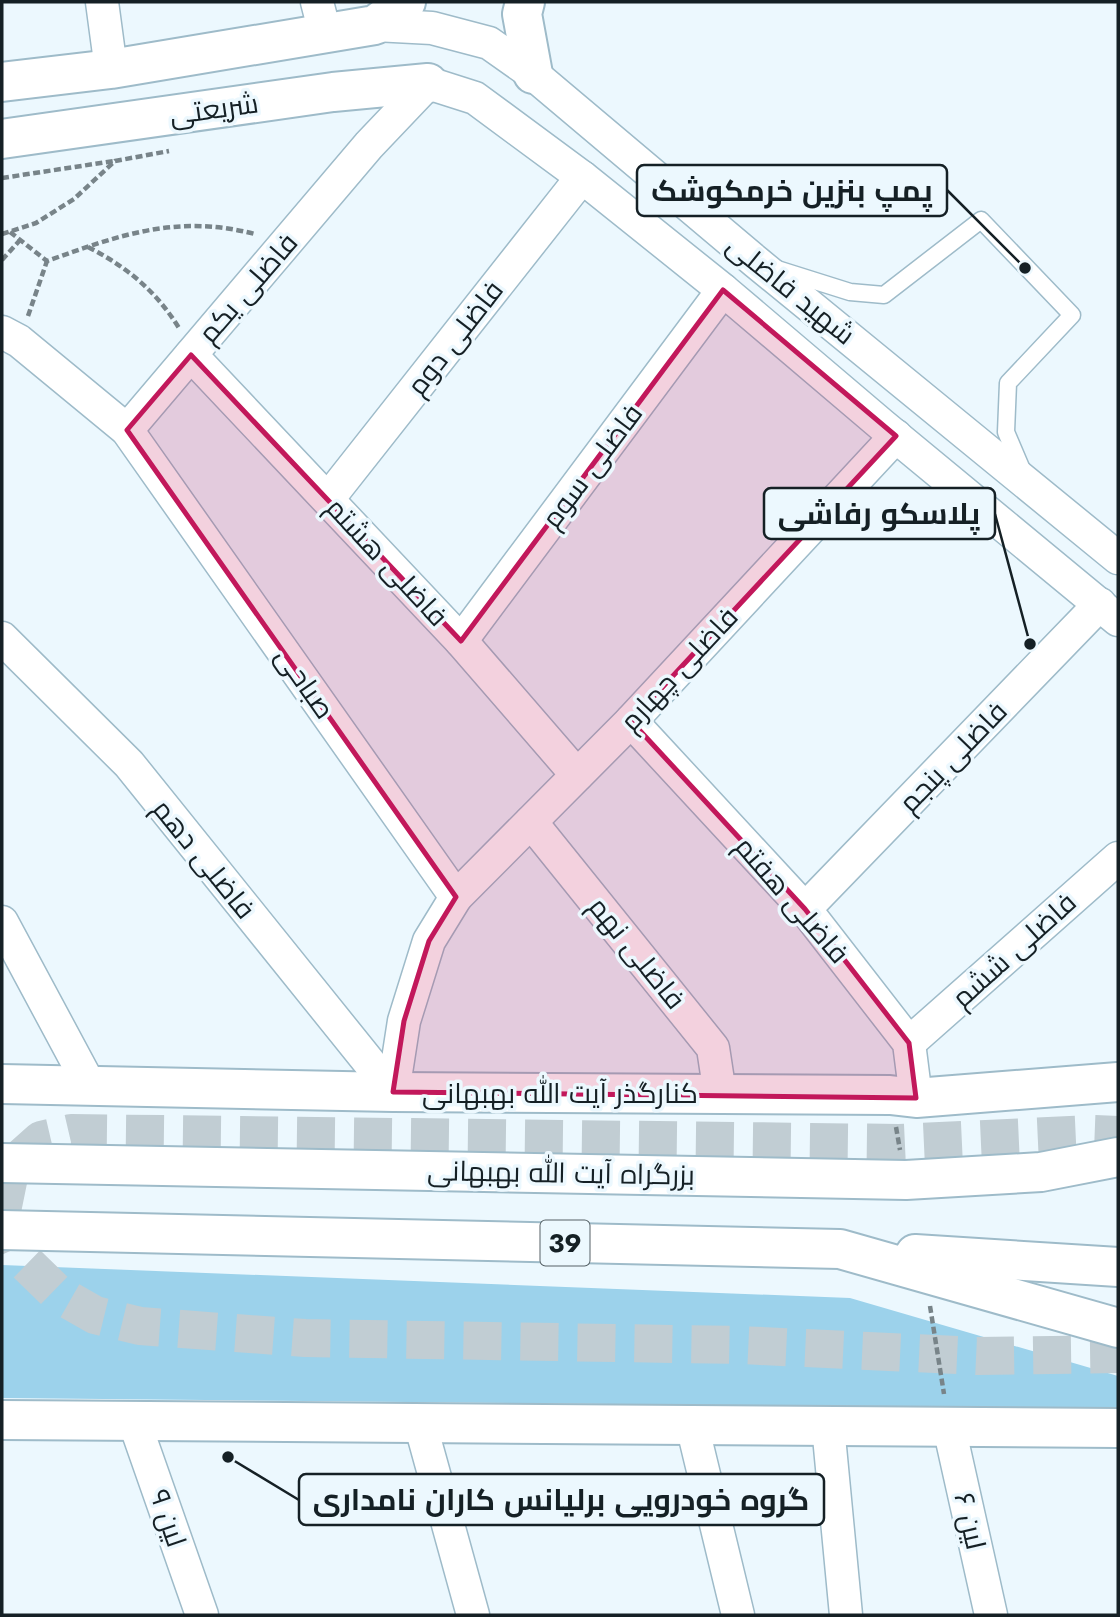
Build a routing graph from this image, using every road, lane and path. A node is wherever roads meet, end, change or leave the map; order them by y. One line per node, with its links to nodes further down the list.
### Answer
1 (102, 2): 6 (street)
2 (406, 2): 5 (main road, شریعتی)
3 (525, 2): 7 (main road)
4 (321, 17): 5 (main road, شریعتی); 6 (main road, شریعتی)
5 (375, 25): 7 (street, شهید فاضلی)
6 (111, 69): 8 (main road, شریعتی)
7 (533, 74): 24 (street, شهید فاضلی)
8 (2, 82)
9 (428, 83): 10 (main road, شریعتی); 12 (street, فاضلی یکم); 15 (street, شهید فاضلی)
10 (333, 92): 11 (main road, شریعتی); 12 (street)
11 (2, 139)
12 (369, 145): 20 (street, فاضلی یکم)
13 (169, 151): 14 (path)
14 (115, 161): 16 (path); 17 (path)
15 (582, 177): 25 (street, شهید فاضلی); 31 (street, فاضلی دوم)
16 (2, 178)
17 (10, 231): 18 (path); 19 (path)
18 (2, 234)
19 (20, 240): 22 (path); 23 (path)
20 (286, 244): 21 (path); 27 (street, فاضلی یکم)
21 (88, 246): 23 (path); 27 (path)
22 (2, 260)
23 (47, 261): 26 (path)
24 (756, 262): 30 (street, شهید فاضلی); 30 (lane)
25 (723, 290): 29 (street, شهید فاضلی); 35 (street, فاضلی سوم)
26 (8, 344): 28 (street, صباحی)
27 (191, 355): 28 (street, فاضلی یکم); 31 (street, فاضلی هشتم)
28 (127, 430): 40 (street, صباحی)
29 (896, 436): 33 (street, شهید فاضلی); 36 (street, فاضلی چهارم)
30 (1028, 484): 32 (street, شهید فاضلی)
31 (328, 499): 35 (street, فاضلی هشتم)
32 (1118, 558)
33 (1109, 612): 41 (street, فاضلی پنجم)
34 (2, 638): 47 (street, فاضلی دهم)
35 (461, 641): 37 (street, فاضلی هشتم)
36 (631, 721): 37 (street, فاضلی چهارم); 41 (street, فاضلی هفتم)
37 (577, 775): 38 (street, فاضلی چهارم)
38 (531, 822): 40 (street, فاضلی چهارم); 48 (street, فاضلی نهم)
39 (1118, 858): 43 (street, فاضلی ششم)
40 (456, 897): 47 (street)
41 (805, 909): 43 (street, فاضلی هفتم)
42 (2, 922): 46 (street)
43 (909, 1043): 49 (street)
44 (1118, 1082): 49 (main road, کنارگذر آیت الله بهبهانی)
45 (2, 1084): 46 (main road, کنارگذر آیت الله بهبهانی)
46 (90, 1086): 47 (main road, کنارگذر آیت الله بهبهانی)
47 (393, 1092): 48 (main road, کنارگذر آیت الله بهبهانی)
48 (720, 1094): 49 (main road, کنارگذر آیت الله بهبهانی)
49 (916, 1098)
50 (1118, 1157): 51 (main road, بزرگراه آیت الله بهبهانی)
51 (2, 1163)
52 (2, 1230): 53 (main road, 39)
53 (840, 1250): 54 (main road, 39); 55 (main road, 39)
54 (1118, 1267)
55 (1118, 1328)
56 (2, 1420): 57 (main road)
57 (134, 1420): 58 (main road); 63 (street, لین ۹)
58 (420, 1423): 59 (main road); 64 (street)
59 (692, 1425): 60 (main road); 65 (street)
60 (828, 1426): 61 (main road); 66 (street)
61 (949, 1427): 62 (main road); 67 (street, لین ۶)
62 (1118, 1428)
63 (202, 1615)
64 (473, 1615)
65 (738, 1615)
66 (846, 1615)
67 (991, 1615)

